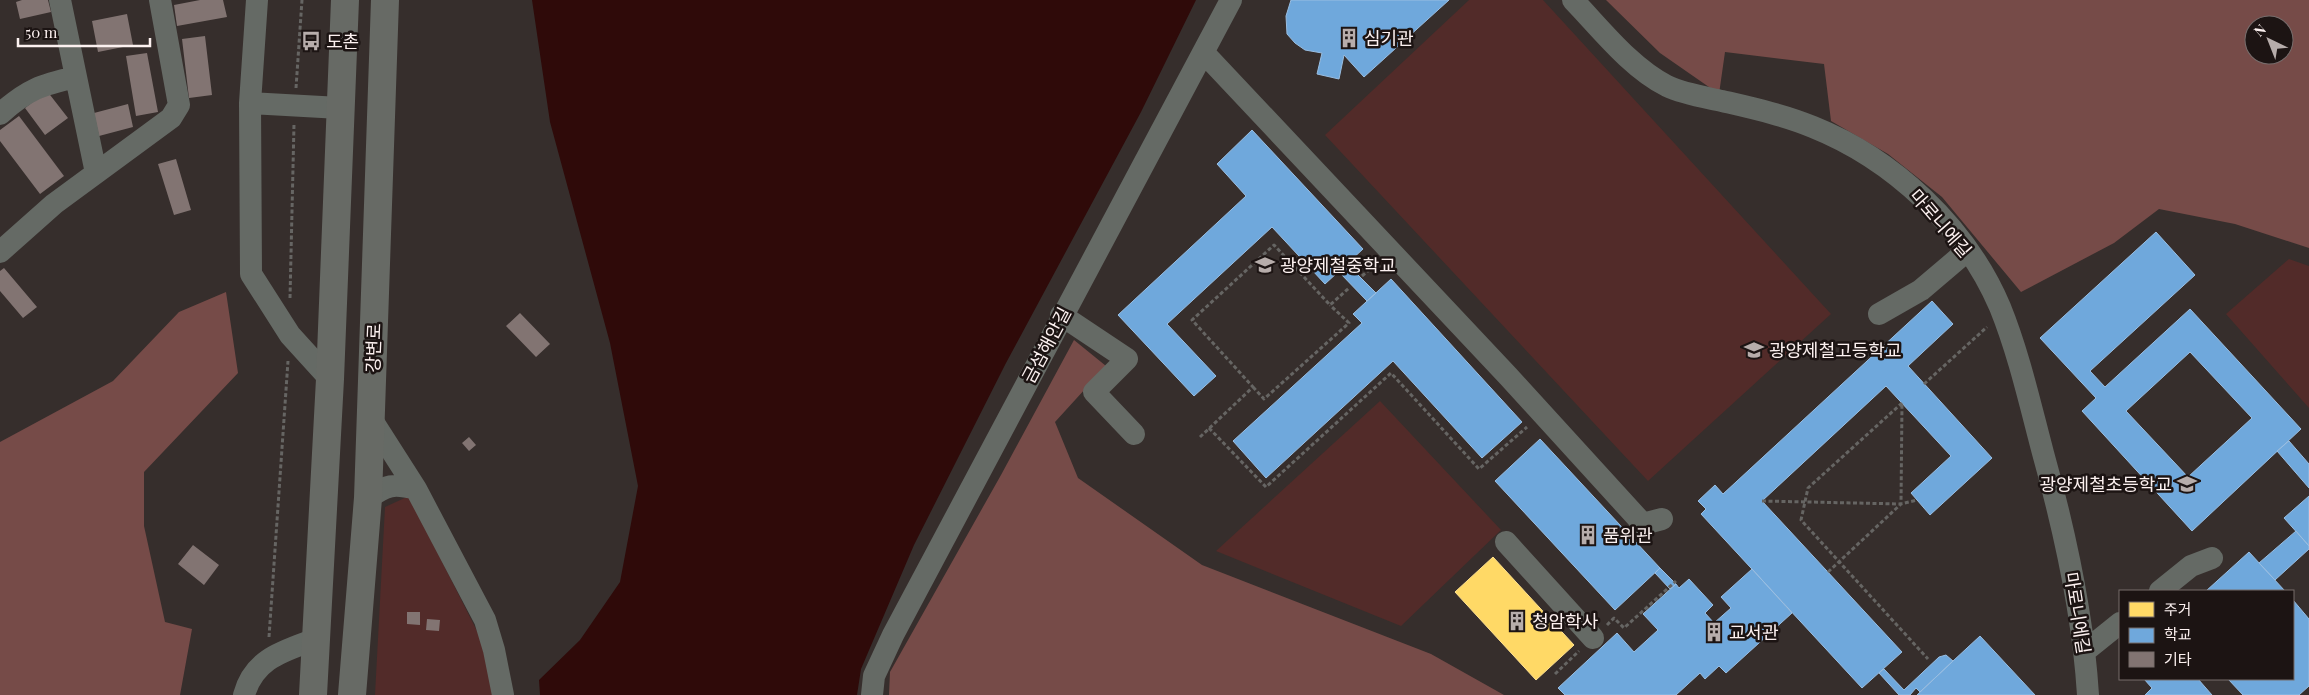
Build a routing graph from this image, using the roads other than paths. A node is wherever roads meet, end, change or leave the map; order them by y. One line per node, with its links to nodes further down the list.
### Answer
1 (60, 0): 9 (street)
2 (160, 0): 13 (street)
3 (257, 0): 10 (street)
4 (345, 0): 11 (main road)
5 (385, 0): 19 (main road, 강변로)
6 (1230, 0): 8 (street, 금섬해안길)
7 (1573, 0): 14 (street, 마로니에길)
8 (1204, 53): 17 (street, 금섬해안길); 23 (street)
9 (76, 76): 12 (street); 13 (street)
10 (250, 102): 11 (street); 18 (street)
11 (340, 108): 18 (main road)
12 (0, 114)
13 (96, 173): 15 (street)
14 (1968, 250): 16 (street); 30 (street, 마로니에길)
15 (0, 252)
16 (1879, 314)
17 (1061, 315): 20 (street); 35 (street, 금섬해안길)
18 (330, 379): 29 (main road)
19 (370, 417): 21 (street); 22 (main road, 강변로)
20 (1134, 434)
21 (416, 489): 22 (street); 34 (street)
22 (368, 498): 33 (main road, 강변로)
23 (1662, 519)
24 (1506, 542): 28 (street)
25 (2212, 558): 26 (street)
26 (2161, 590)
27 (2119, 624): 30 (street)
28 (1593, 638)
29 (316, 639): 31 (street); 32 (main road)
30 (2084, 652): 36 (street, 마로니에길)
31 (244, 695)
32 (313, 695)
33 (352, 695)
34 (503, 695)
35 (872, 695)
36 (2088, 695)

